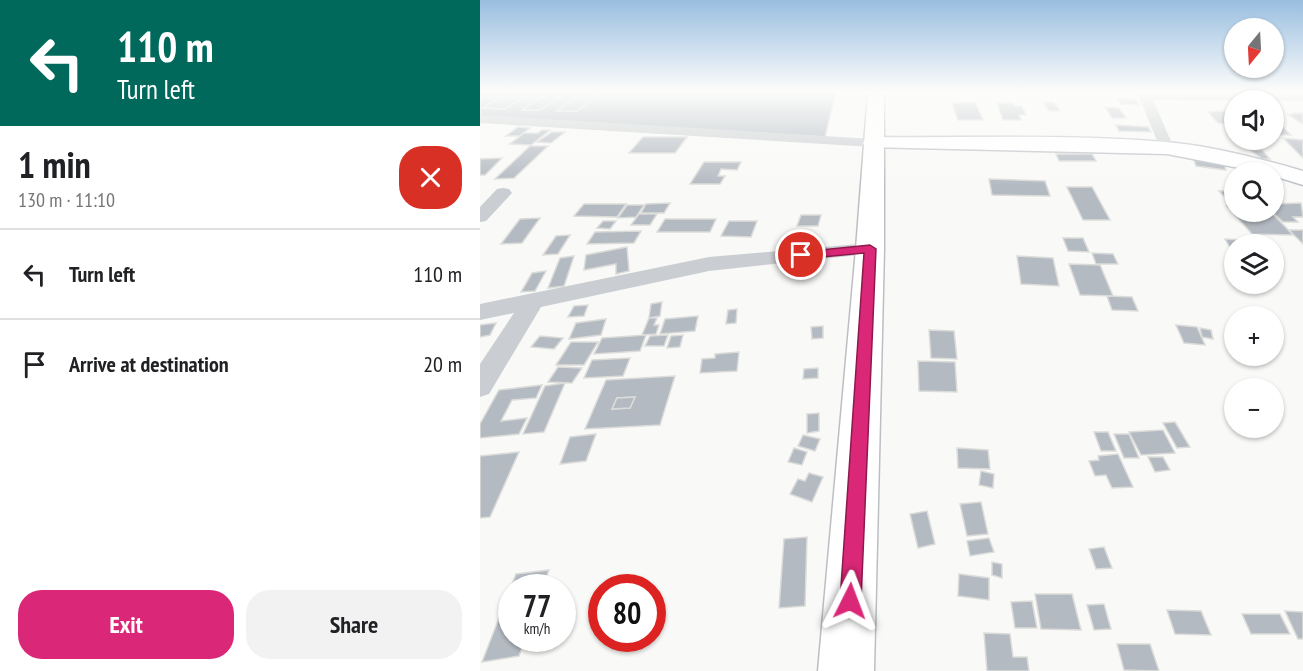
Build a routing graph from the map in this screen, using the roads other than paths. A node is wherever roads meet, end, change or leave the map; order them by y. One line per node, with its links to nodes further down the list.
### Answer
1 (551, 123): 4 (street)
2 (874, 123): 4 (main road)
3 (1156, 123): 5 (street)
4 (873, 143): 5 (main road); 9 (main road)
5 (1167, 148): 6 (main road)
6 (1303, 178)
7 (503, 193): 8 (street)
8 (480, 217)
9 (870, 249): 10 (street); 13 (main road)
10 (533, 302): 11 (street); 12 (street)
11 (480, 312)
12 (480, 386)
13 (846, 671)

